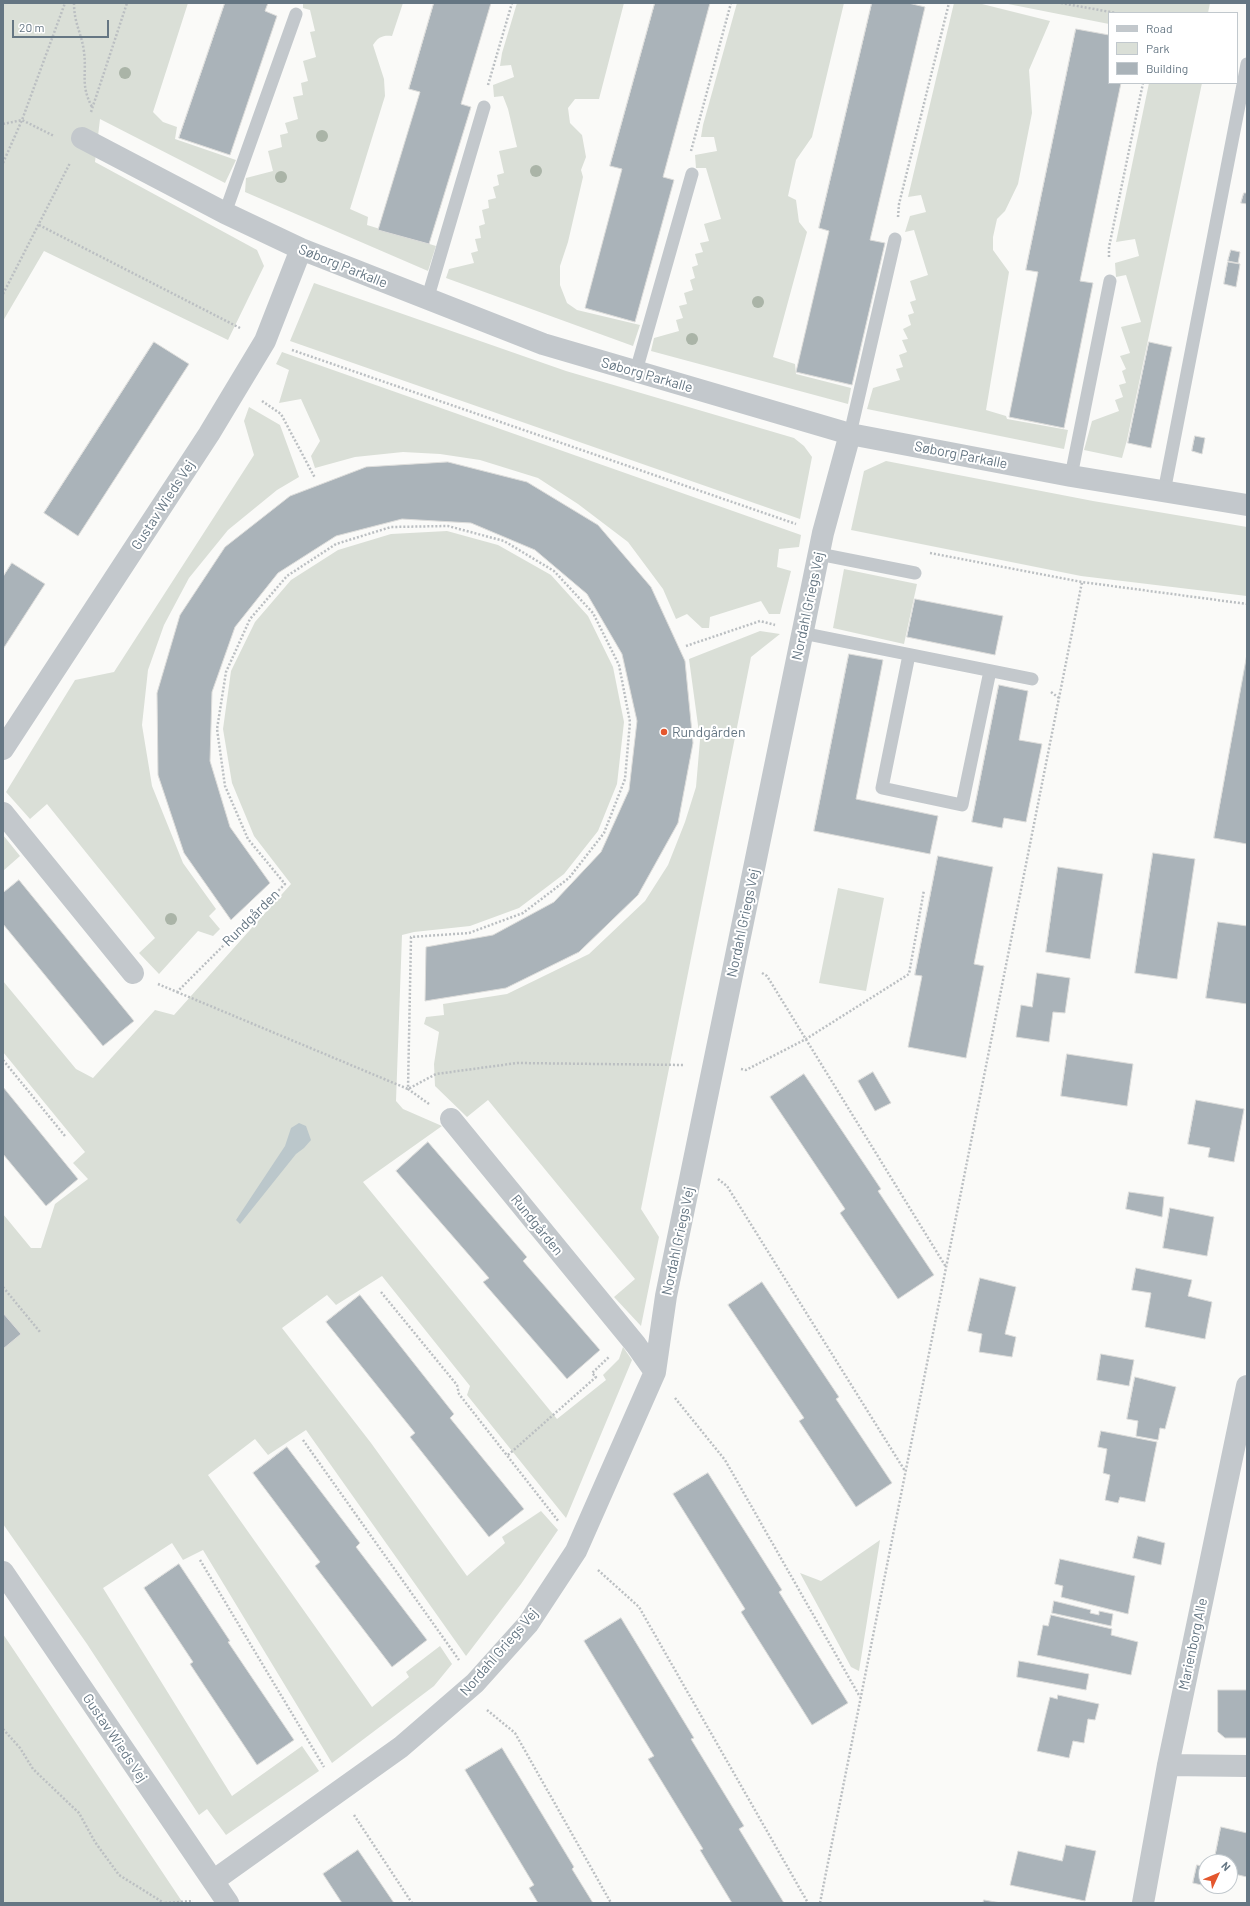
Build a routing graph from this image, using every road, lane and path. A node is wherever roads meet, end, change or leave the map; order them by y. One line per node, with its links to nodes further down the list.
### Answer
1 (65, 3): 14 (path)
2 (74, 3): 13 (path)
3 (127, 3): 13 (path)
4 (512, 3): 12 (path)
5 (731, 3): 18 (path)
6 (948, 3): 21 (path)
7 (1061, 3): 8 (path)
8 (1110, 12)
9 (296, 14): 19 (lane)
10 (1247, 64): 32 (lane)
11 (1143, 84): 23 (path)
12 (484, 107): 25 (lane)
13 (92, 108): 16 (path)
14 (22, 120): 15 (path); 16 (path); 17 (path)
15 (3, 124)
16 (82, 138): 19 (street, Søborg Parkalle); 20 (path)
17 (3, 163)
18 (692, 174): 27 (lane)
19 (225, 213): 22 (street, Søborg Parkalle)
20 (39, 226): 24 (path); 26 (path)
21 (895, 239): 29 (lane)
22 (301, 249): 25 (street, Søborg Parkalle); 26 (street, Gustav Wieds Vej)
23 (1110, 281): 30 (lane)
24 (3, 294)
25 (427, 300): 27 (street, Søborg Parkalle)
26 (265, 341): 28 (street, Gustav Wieds Vej); 34 (path)
27 (636, 371): 29 (street, Søborg Parkalle)
28 (238, 386): 31 (path); 44 (street, Gustav Wieds Vej)
29 (850, 434): 30 (street, Søborg Parkalle); 34 (street, Nordahl Griegs Vej)
30 (1070, 476): 32 (street, Søborg Parkalle)
31 (315, 478)
32 (1164, 492): 33 (street, Søborg Parkalle)
33 (1247, 505)
34 (821, 543): 36 (lane); 39 (street, Nordahl Griegs Vej)
35 (925, 552): 37 (path)
36 (915, 573)
37 (1082, 582): 38 (path); 57 (path)
38 (1247, 604)
39 (802, 633): 40 (path); 41 (lane); 47 (street, Nordahl Griegs Vej)
40 (686, 646)
41 (910, 655): 42 (lane); 42 (lane)
42 (990, 671): 43 (lane)
43 (1032, 679)
44 (3, 748)
45 (3, 813): 48 (street)
46 (924, 890): 50 (path)
47 (737, 953): 50 (path); 52 (street, Nordahl Griegs Vej)
48 (133, 973): 49 (path)
49 (177, 992): 53 (path); 53 (path, Rundgården)
50 (806, 1039): 52 (path); 57 (path)
51 (3, 1060): 55 (path)
52 (714, 1065): 53 (path); 56 (street, Nordahl Griegs Vej)
53 (408, 1089): 54 (path)
54 (451, 1119): 61 (street, Rundgården)
55 (65, 1136)
56 (694, 1162): 62 (street, Nordahl Griegs Vej); 66 (path)
57 (946, 1267): 66 (path)
58 (3, 1287): 60 (path)
59 (381, 1292): 65 (path)
60 (40, 1332)
61 (626, 1333): 62 (street, Rundgården); 65 (path)
62 (655, 1372): 67 (street, Nordahl Griegs Vej); 71 (path)
63 (1247, 1386): 73 (street, Marienborg Alle)
64 (303, 1440): 70 (path)
65 (508, 1455): 67 (path)
66 (905, 1471): 71 (path)
67 (576, 1551): 70 (street, Nordahl Griegs Vej); 81 (path)
68 (200, 1560): 75 (path)
69 (3, 1572): 76 (street, Gustav Wieds Vej)
70 (470, 1688): 75 (street, Nordahl Griegs Vej); 80 (path)
71 (860, 1698): 82 (path)
72 (3, 1729): 77 (path)
73 (1168, 1765): 74 (street); 83 (street, Marienborg Alle)
74 (1247, 1766)
75 (339, 1792): 76 (street, Nordahl Griegs Vej); 79 (path)
76 (213, 1881): 78 (street, Gustav Wieds Vej)
77 (164, 1903)
78 (228, 1903)
79 (412, 1903)
80 (611, 1903)
81 (808, 1903)
82 (820, 1903)
83 (1143, 1903)

